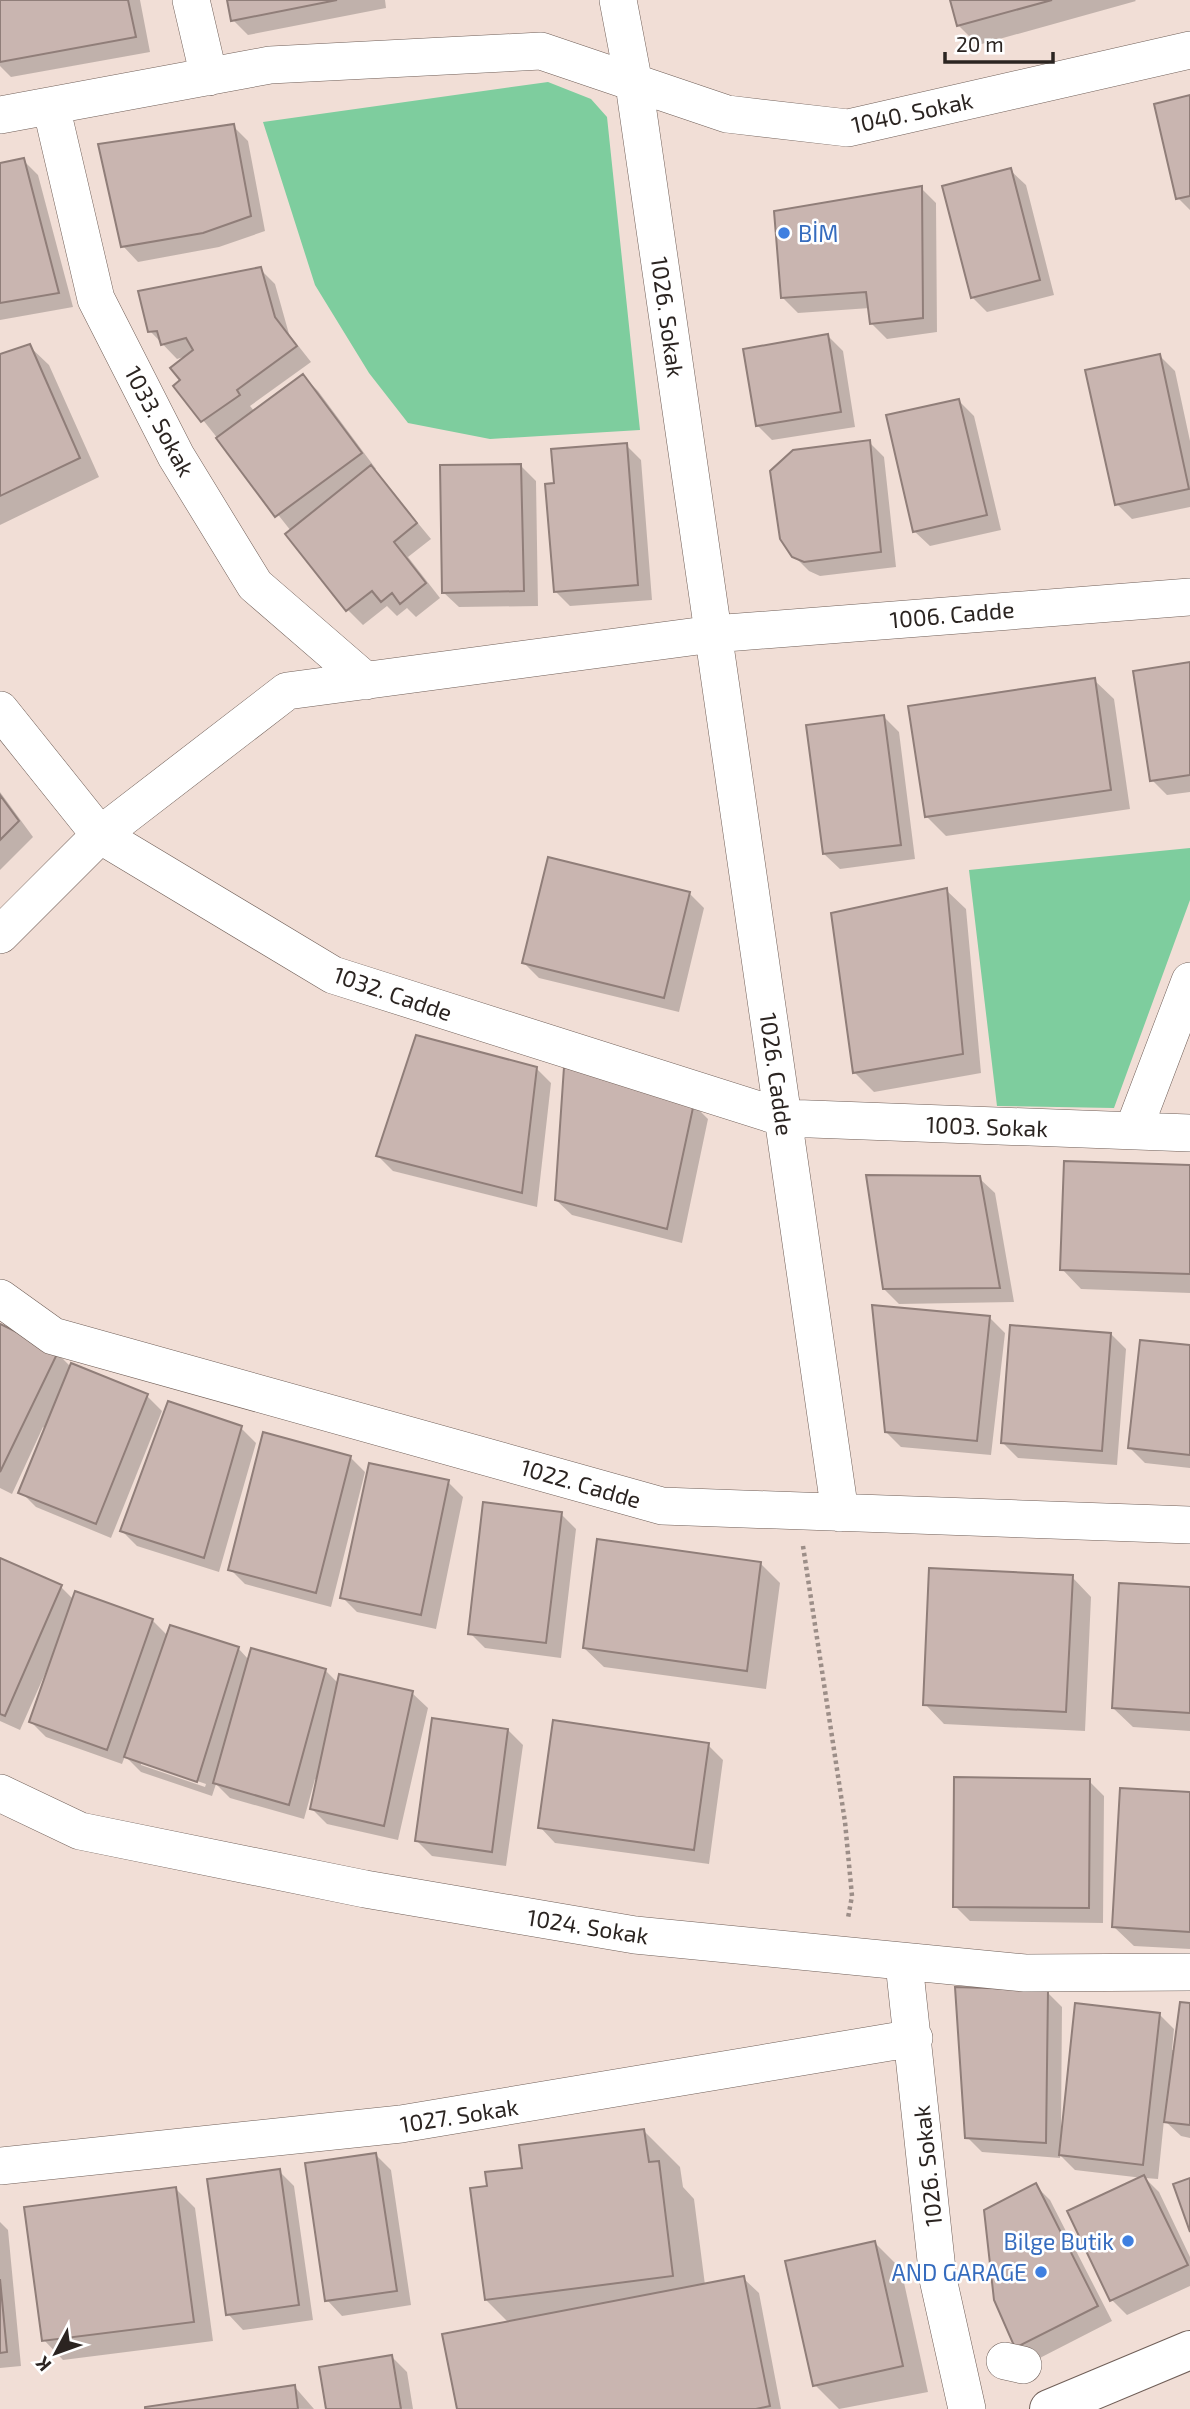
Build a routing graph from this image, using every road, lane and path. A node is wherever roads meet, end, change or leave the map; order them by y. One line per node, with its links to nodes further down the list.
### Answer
1 (191, 0): 4 (street)
2 (618, 0): 5 (street, 1026. Sokak)
3 (1190, 50): 5 (street, 1040. Sokak)
4 (209, 77): 5 (street, 1040. Sokak); 6 (street, 1040. Sokak)
5 (634, 85): 9 (street, 1026. Sokak)
6 (51, 106): 7 (street, 1040. Sokak); 10 (street, 1033. Sokak)
7 (0, 115)
8 (1190, 597): 9 (street, 1006. Cadde)
9 (713, 634): 10 (street); 15 (street, 1026. Cadde)
10 (366, 681): 12 (street)
11 (0, 710): 12 (street, 1032. Cadde)
12 (100, 835): 13 (street); 15 (street, 1032. Cadde)
13 (0, 935)
14 (1190, 982): 16 (street)
15 (783, 1118): 16 (street, 1003. Sokak); 20 (street, 1026. Cadde)
16 (1133, 1131): 17 (street, 1003. Sokak)
17 (1190, 1133)
18 (0, 1298): 19 (street, 1022. Cadde)
19 (798, 1511): 20 (street, 1022. Cadde); 23 (path)
20 (841, 1513): 21 (street, 1022. Cadde)
21 (1190, 1525)
22 (0, 1793): 23 (street, 1024. Sokak)
23 (840, 1957): 24 (street, 1024. Sokak)
24 (904, 1963): 25 (street, 1024. Sokak); 26 (street, 1026. Sokak)
25 (1190, 1972)
26 (914, 2038): 27 (street, 1027. Sokak); 29 (street, 1026. Sokak)
27 (0, 2166)
28 (1190, 2350): 30 (main road)
29 (967, 2409)
30 (1049, 2409)

